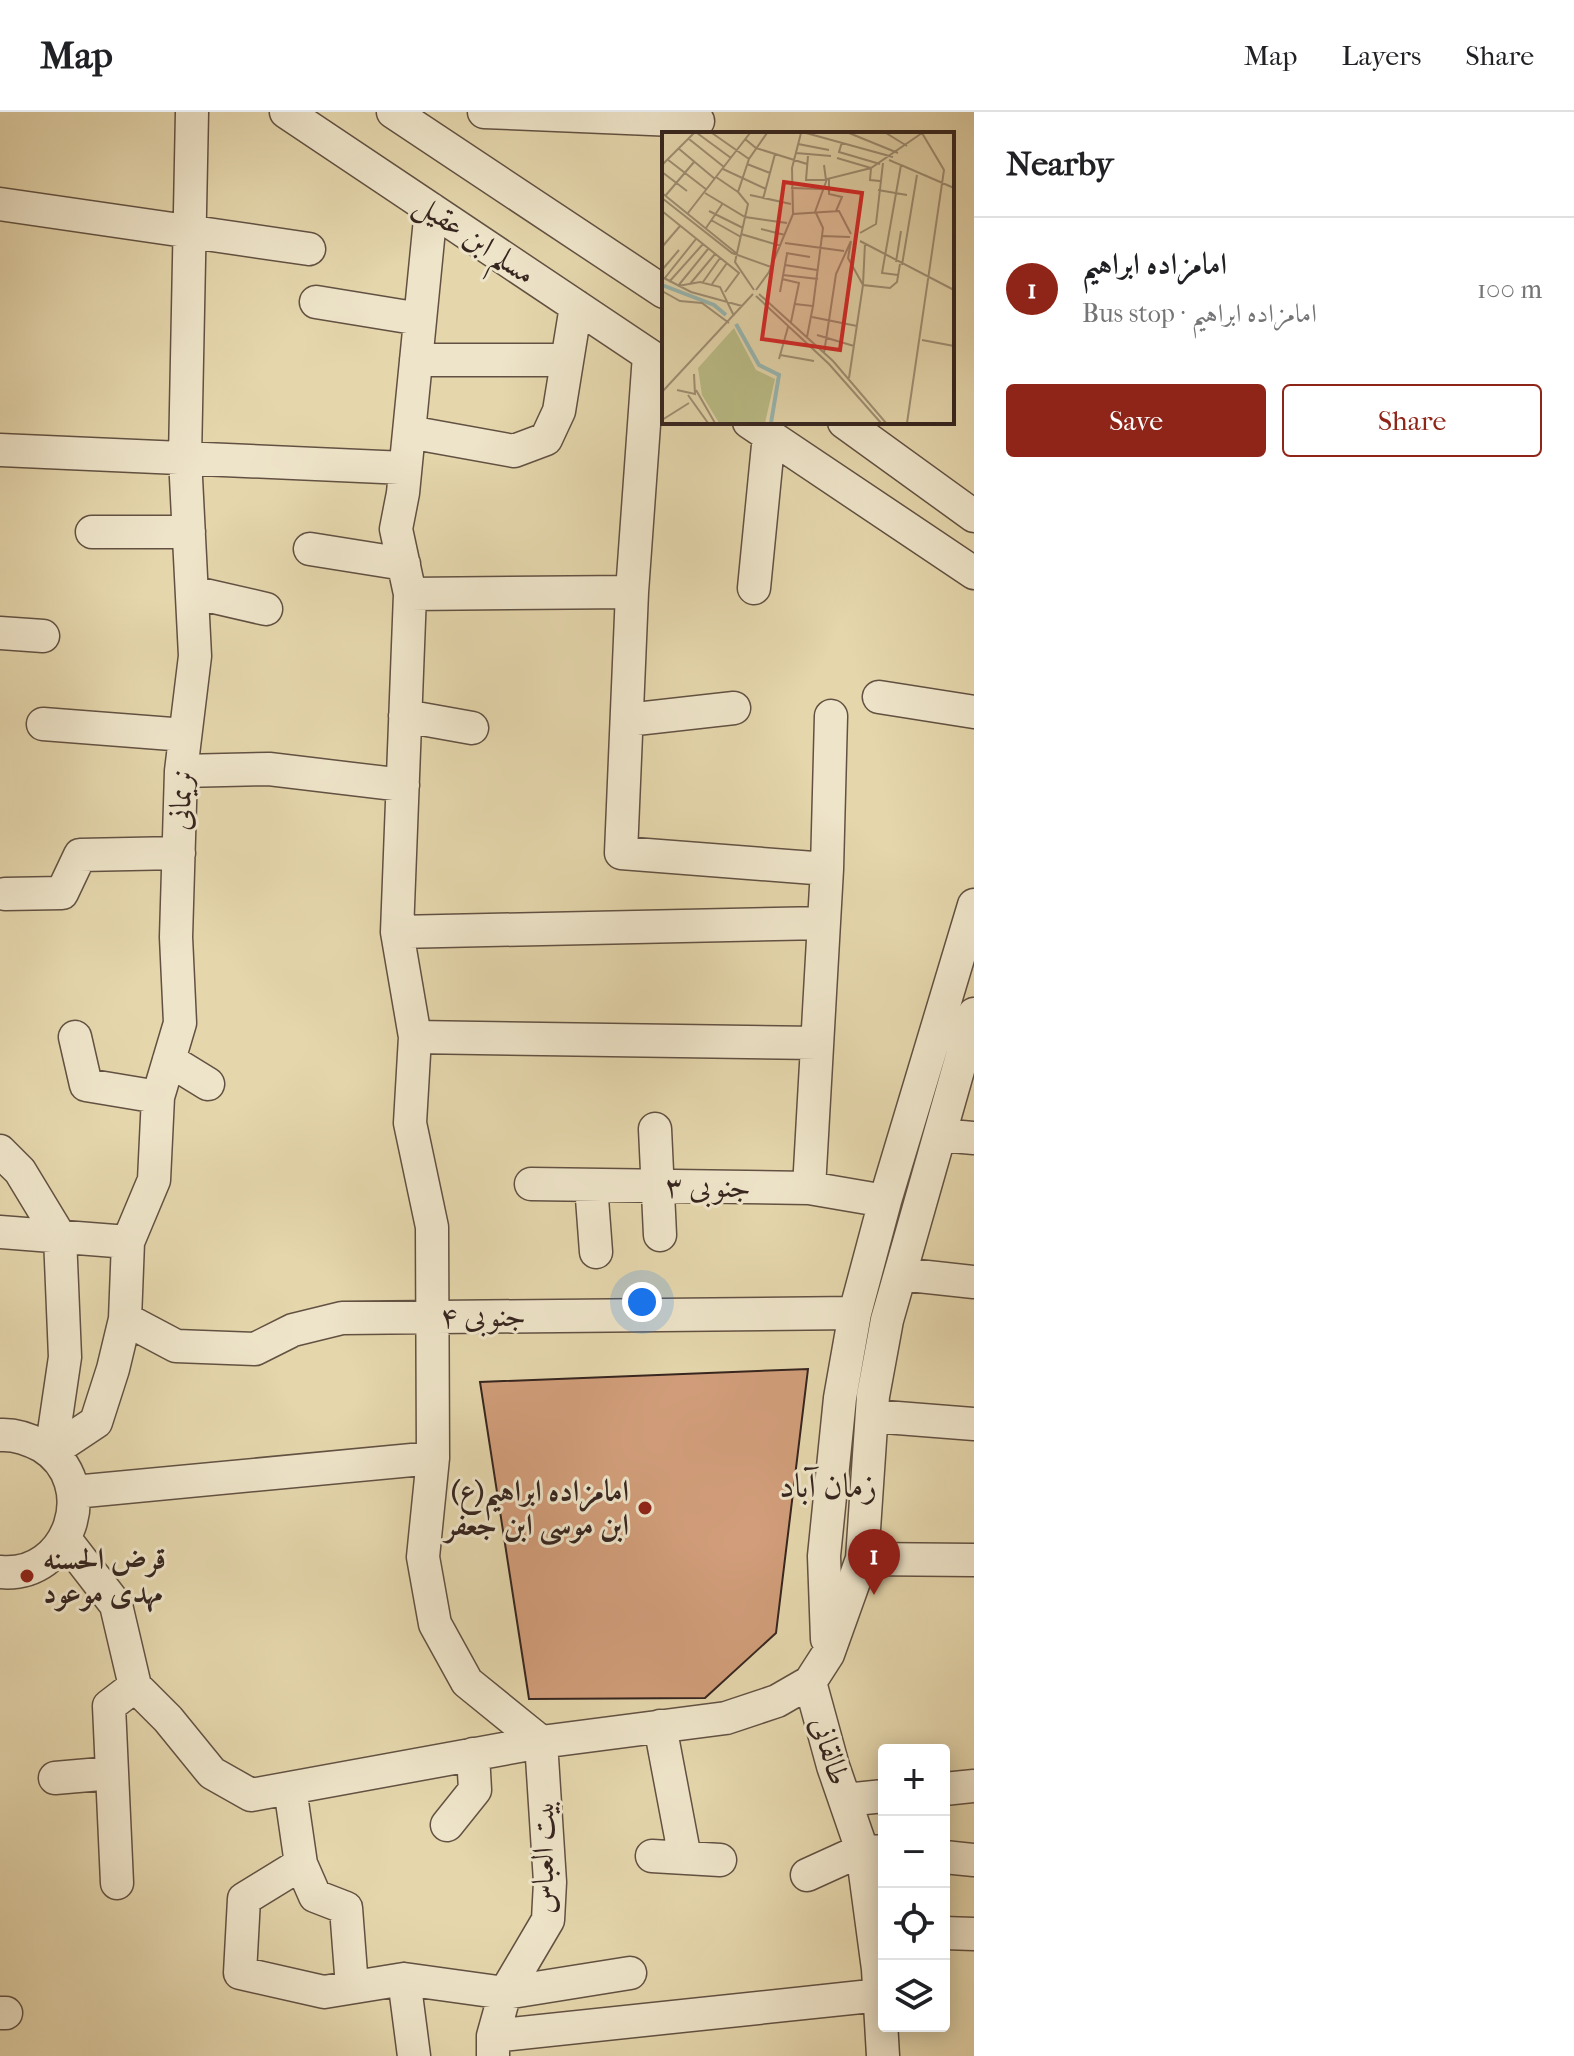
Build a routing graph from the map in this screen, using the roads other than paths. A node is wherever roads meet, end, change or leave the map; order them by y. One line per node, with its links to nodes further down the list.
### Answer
1 (192, 112): 8 (street, نریمانی)
2 (286, 112): 7 (street, مسلم ابن عقیل)
3 (393, 112): 10 (street, مسلم ابن عقیل)
4 (484, 112): 5 (street)
5 (698, 122)
6 (0, 204): 8 (street)
7 (431, 209): 12 (street, مسلم ابن عقیل); 13 (street)
8 (189, 231): 9 (street); 21 (street, نریمانی)
9 (309, 249)
10 (662, 291)
11 (316, 302): 13 (street)
12 (576, 306): 15 (street); 16 (street, مسلم ابن عقیل)
13 (420, 319): 14 (street)
14 (416, 360): 15 (street); 19 (street)
15 (567, 360): 19 (street)
16 (657, 360): 31 (street)
17 (847, 424): 23 (street)
18 (759, 429): 27 (street); 29 (street)
19 (409, 432): 22 (street)
20 (0, 450): 21 (street)
21 (185, 458): 22 (street); 25 (street, نریمانی)
22 (405, 468): 28 (street)
23 (974, 516)
24 (92, 532): 25 (street)
25 (189, 532): 30 (street, نریمانی)
26 (310, 549): 28 (street)
27 (974, 573)
28 (407, 579): 31 (street); 38 (street)
29 (754, 588)
30 (192, 592): 32 (street); 43 (street, نریمانی)
31 (632, 592): 40 (street)
32 (266, 609)
33 (0, 633): 34 (street)
34 (43, 636)
35 (879, 697): 37 (street)
36 (734, 708): 40 (street)
37 (974, 712)
38 (405, 716): 42 (street); 45 (street)
39 (831, 716): 47 (street)
40 (627, 720): 47 (street)
41 (43, 724): 43 (street)
42 (472, 728)
43 (185, 735): 44 (street, نریمانی)
44 (181, 771): 45 (street); 46 (street, نریمانی)
45 (403, 785): 51 (street)
46 (179, 853): 48 (street); 56 (street, نریمانی)
47 (827, 869): 50 (street)
48 (5, 894)
49 (974, 905): 67 (street)
50 (824, 923): 51 (street); 55 (street)
51 (397, 932): 54 (street)
52 (974, 1014): 60 (street)
53 (75, 1037): 58 (street)
54 (415, 1037): 55 (street); 76 (street)
55 (817, 1043): 66 (street)
56 (169, 1060): 57 (street); 58 (street, نریمانی)
57 (208, 1084)
58 (158, 1097): 71 (street, نریمانی)
59 (655, 1129): 65 (street)
60 (940, 1135): 61 (street); 73 (street)
61 (974, 1138)
62 (0, 1151): 70 (street)
63 (531, 1184): 64 (street, ۳ جنوبی)
64 (591, 1185): 65 (street, ۳ جنوبی); 72 (street)
65 (657, 1186): 66 (street, ۳ جنوبی); 69 (street)
66 (809, 1188): 67 (street, ۳ جنوبی)
67 (885, 1201): 75 (street)
68 (0, 1232): 70 (street)
69 (660, 1235)
70 (60, 1237): 71 (street); 81 (street)
71 (128, 1242): 77 (street, نریمانی)
72 (596, 1252)
73 (900, 1274): 74 (street); 78 (street)
74 (974, 1282)
75 (855, 1313): 76 (street, ۴ جنوبی); 88 (street)
76 (432, 1316): 77 (street, ۴ جنوبی); 82 (street)
77 (125, 1319): 81 (street, نریمانی)
78 (872, 1416): 79 (street); 85 (street)
79 (974, 1424)
80 (0, 1435): 81 (street)
81 (51, 1452): 83 (street)
82 (433, 1458): 83 (street); 92 (street)
83 (74, 1492): 84 (street)
84 (65, 1539): 87 (street); 90 (street)
85 (862, 1559): 86 (street); 88 (street)
86 (974, 1560)
87 (0, 1572)
88 (828, 1654): 89 (street)
89 (810, 1682): 91 (street); 100 (street, طالقانی)
90 (135, 1686): 94 (street); 97 (street)
91 (660, 1726): 92 (street); 104 (street)
92 (541, 1742): 93 (street); 117 (street, بیت العباس)
93 (473, 1754): 97 (street); 101 (street)
94 (112, 1773): 95 (street); 110 (street)
95 (55, 1778)
96 (974, 1786): 98 (street)
97 (290, 1788): 108 (street)
98 (950, 1788)
99 (878, 1797): 100 (street)
100 (845, 1800): 102 (street, طالقانی)
101 (447, 1825)
102 (873, 1851): 109 (street); 111 (street, طالقانی)
103 (652, 1856): 104 (street)
104 (685, 1858): 106 (street)
105 (950, 1858): 107 (street)
106 (720, 1860)
107 (974, 1860)
108 (301, 1864): 116 (street); 116 (street)
109 (807, 1875)
110 (117, 1883)
111 (878, 1930)
112 (950, 1933): 113 (street)
113 (974, 1934)
114 (630, 1973): 117 (street)
115 (404, 1979): 116 (street); 117 (street); 121 (street)
116 (352, 1987)
117 (505, 1993): 120 (street, بیت العباس)
118 (878, 1995): 120 (street)
119 (882, 2032): 122 (street, طالقانی)
120 (493, 2046)
121 (414, 2056)
122 (883, 2056)

